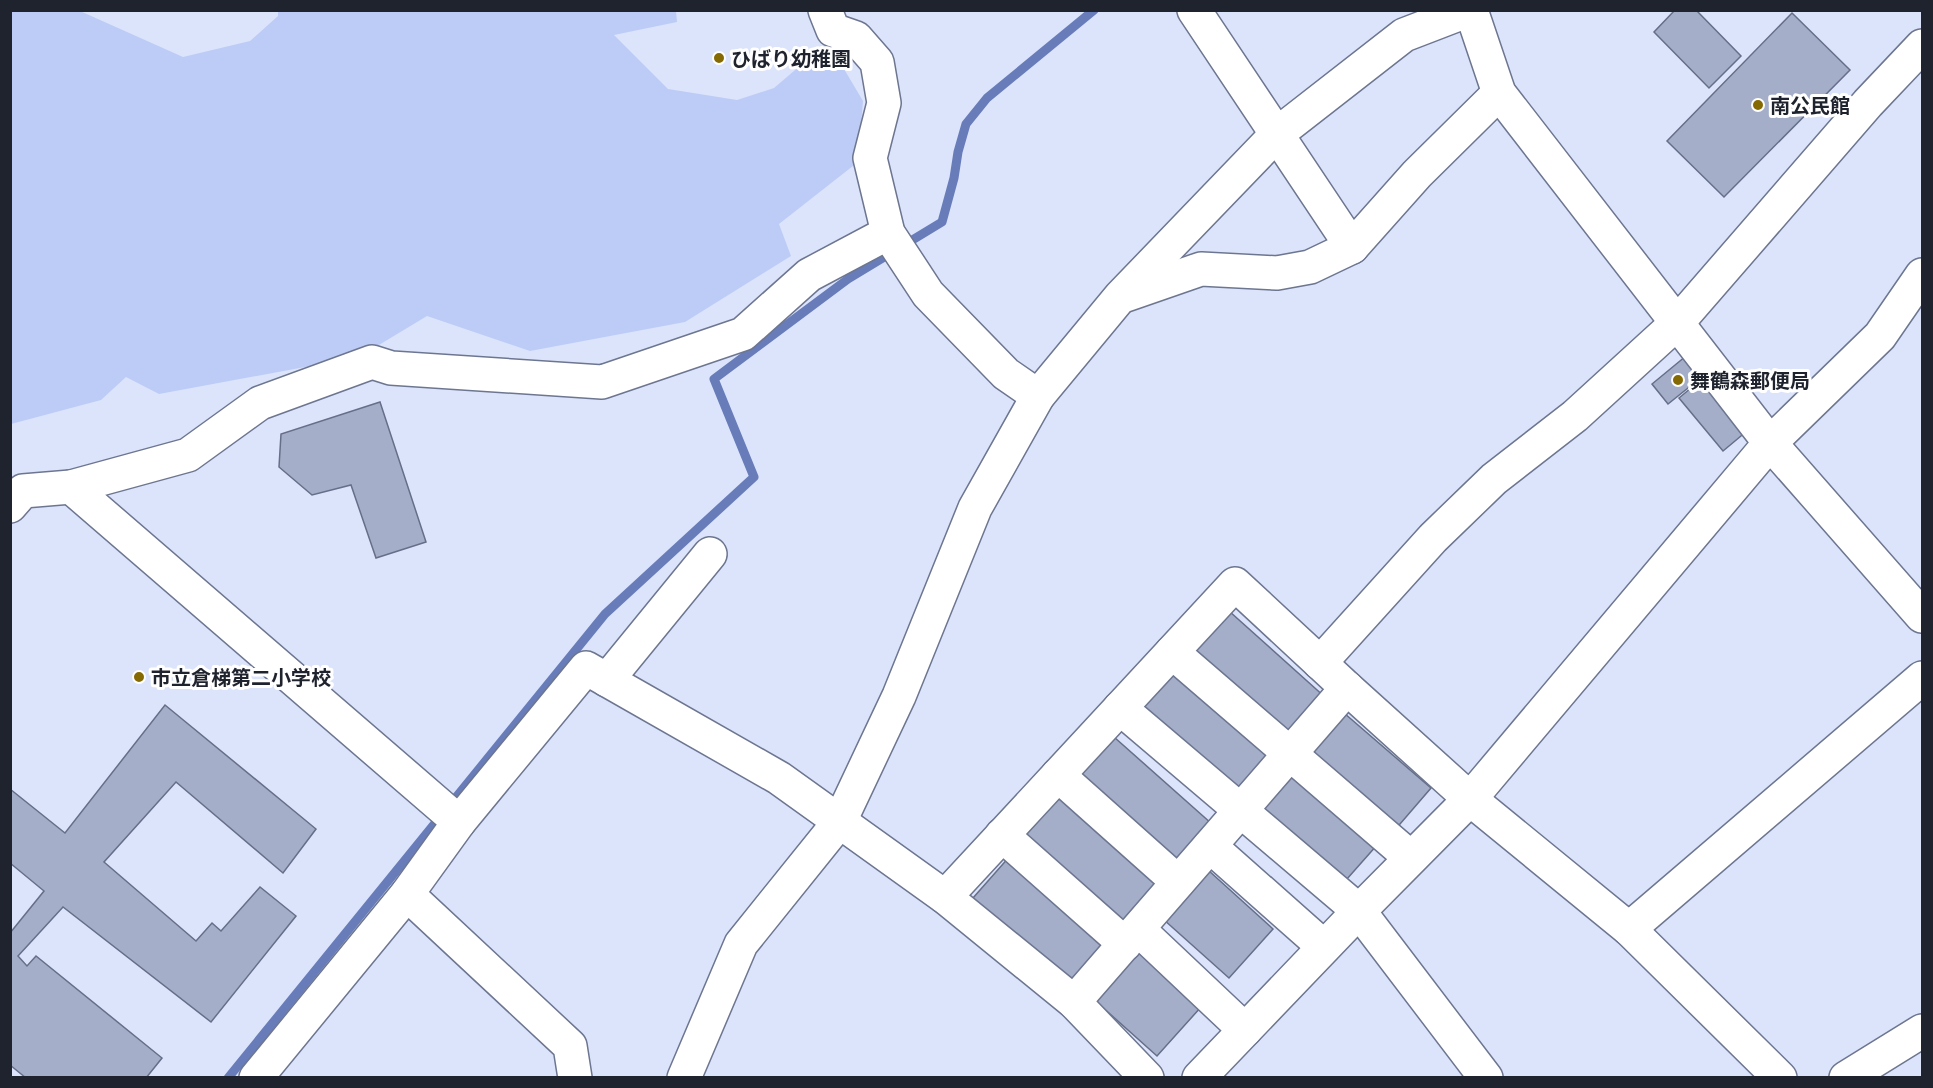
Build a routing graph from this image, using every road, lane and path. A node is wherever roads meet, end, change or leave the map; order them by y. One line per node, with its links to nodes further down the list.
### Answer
1 (825, 10): 7 (street)
2 (1194, 10): 6 (street)
3 (1470, 10): 5 (street); 6 (street)
4 (1923, 46): 11 (street)
5 (1499, 93): 8 (street); 11 (street)
6 (1277, 134): 8 (street); 10 (street)
7 (888, 233): 12 (street); 14 (street)
8 (1352, 247): 10 (street)
9 (1923, 275): 13 (street)
10 (1120, 297): 12 (street)
11 (1678, 322): 13 (street); 19 (street)
12 (1038, 396): 28 (street)
13 (1770, 443): 17 (street); 26 (street)
14 (71, 487): 15 (street); 29 (street)
15 (10, 506)
16 (710, 554): 21 (street)
17 (1923, 616)
18 (1172, 652): 19 (street); 23 (street); 24 (street)
19 (1320, 663): 22 (street)
20 (1923, 678): 37 (street)
21 (607, 680): 28 (street); 29 (street)
22 (1347, 688): 24 (street); 26 (street)
23 (1120, 708): 25 (street); 27 (street)
24 (1290, 754): 27 (street); 32 (street)
25 (1058, 775): 30 (street); 33 (street)
26 (1470, 799): 32 (street); 37 (street)
27 (1241, 810): 31 (street); 36 (street)
28 (840, 821): 35 (street); 45 (street)
29 (459, 822): 34 (street)
30 (1002, 836): 35 (street); 38 (street)
31 (1210, 846): 33 (street); 39 (street)
32 (1411, 858): 36 (street)
33 (1178, 882): 38 (street)
34 (407, 894): 43 (street); 44 (street)
35 (945, 897): 40 (street)
36 (1359, 911): 39 (street); 48 (street)
37 (1629, 929): 49 (street)
38 (1131, 937): 40 (street); 41 (street)
39 (1324, 947): 41 (street)
40 (1074, 1002): 46 (street)
41 (1245, 1030): 47 (street)
42 (1923, 1031): 50 (street)
43 (256, 1077)
44 (575, 1077)
45 (684, 1077)
46 (1147, 1077)
47 (1199, 1077)
48 (1486, 1077)
49 (1780, 1077)
50 (1846, 1077)

